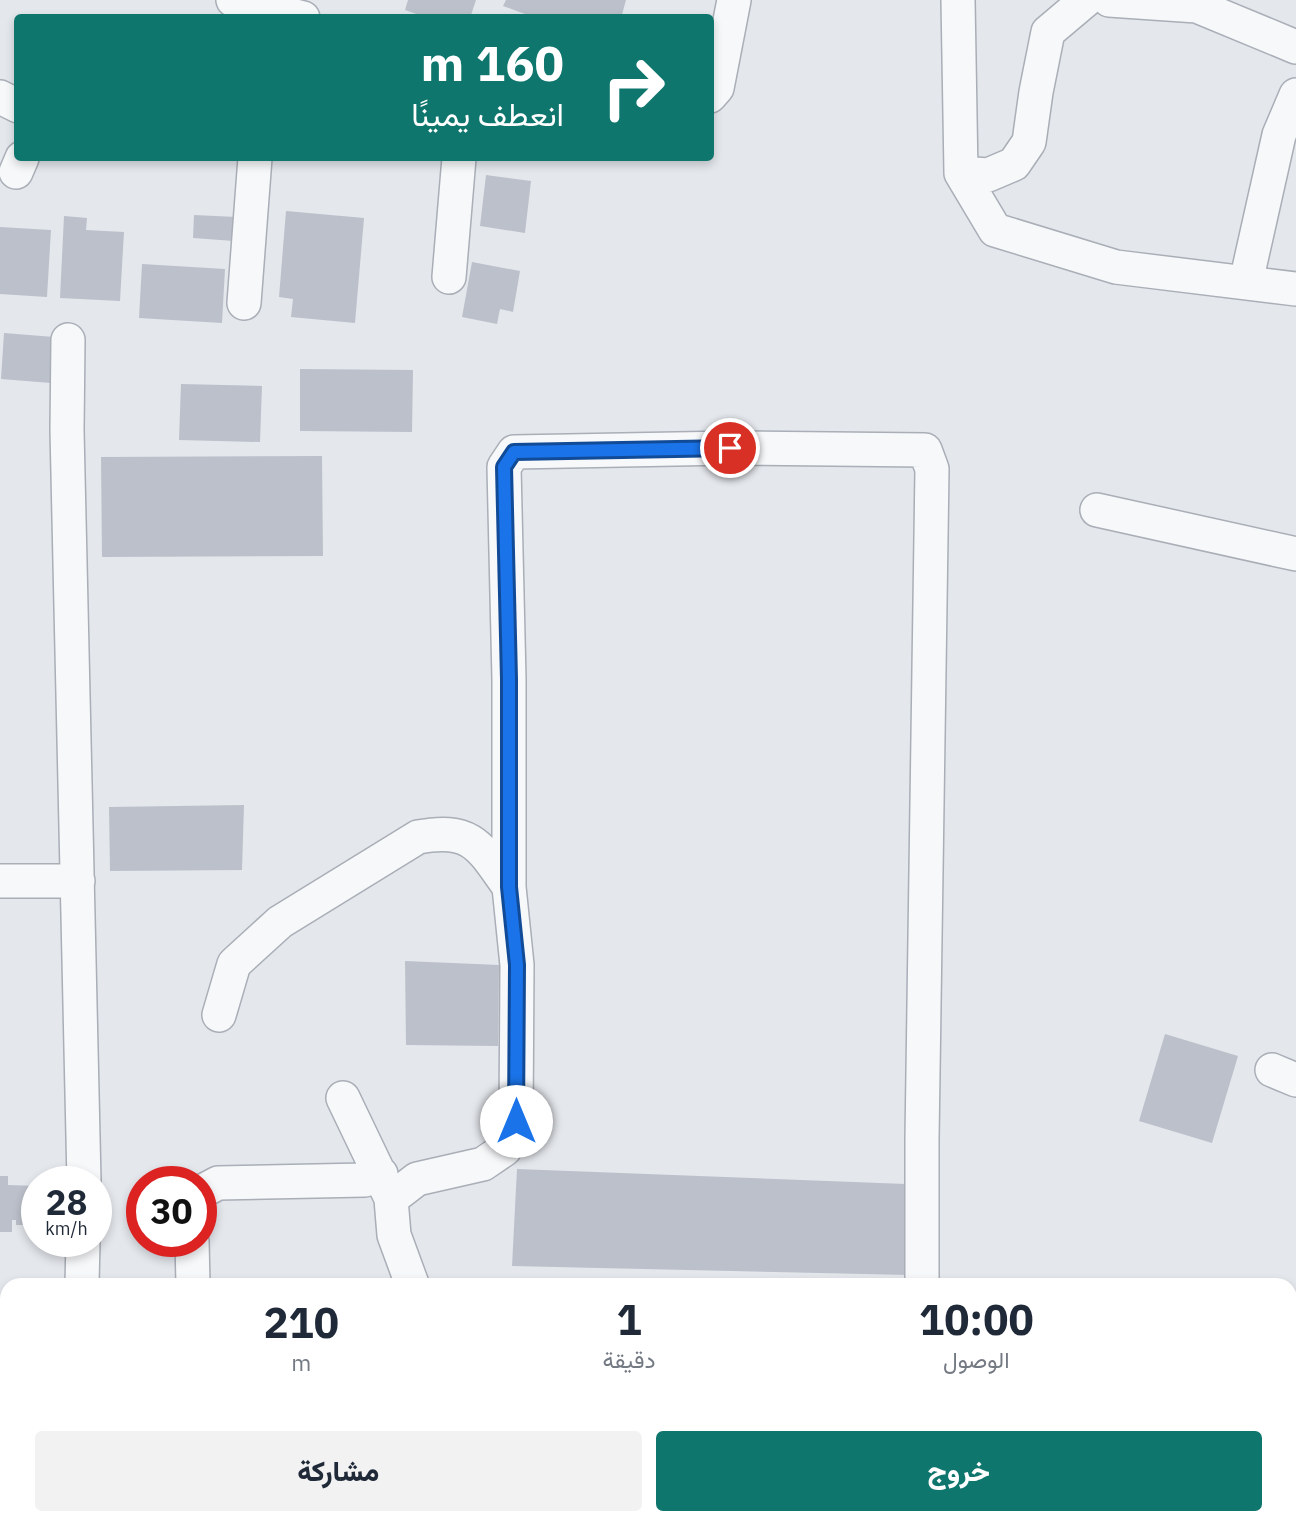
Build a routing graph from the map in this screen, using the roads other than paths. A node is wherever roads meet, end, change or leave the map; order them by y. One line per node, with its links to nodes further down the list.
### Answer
1 (233, 0): 6 (street)
2 (734, 0): 8 (street)
3 (958, 0): 12 (street)
4 (1086, 0): 12 (street)
5 (1110, 0): 7 (street)
6 (267, 13)
7 (1296, 47)
8 (714, 91)
9 (1296, 94): 14 (street)
10 (255, 161): 16 (street)
11 (459, 161): 13 (street)
12 (961, 173): 14 (street)
13 (449, 277)
14 (1247, 282): 15 (street)
15 (1296, 289)
16 (244, 303)
17 (68, 340): 21 (street)
18 (1097, 510): 19 (street)
19 (1296, 554)
20 (0, 881): 21 (street)
21 (78, 881): 25 (street)
22 (509, 887): 23 (street); 27 (street); 33 (street)
23 (219, 1015)
24 (344, 1098): 27 (street)
25 (84, 1166)
26 (217, 1184): 27 (street)
27 (386, 1187): 32 (street)
28 (83, 1257): 30 (street)
29 (192, 1257): 31 (street)
30 (82, 1278)
31 (193, 1278)
32 (410, 1278)
33 (922, 1278)

